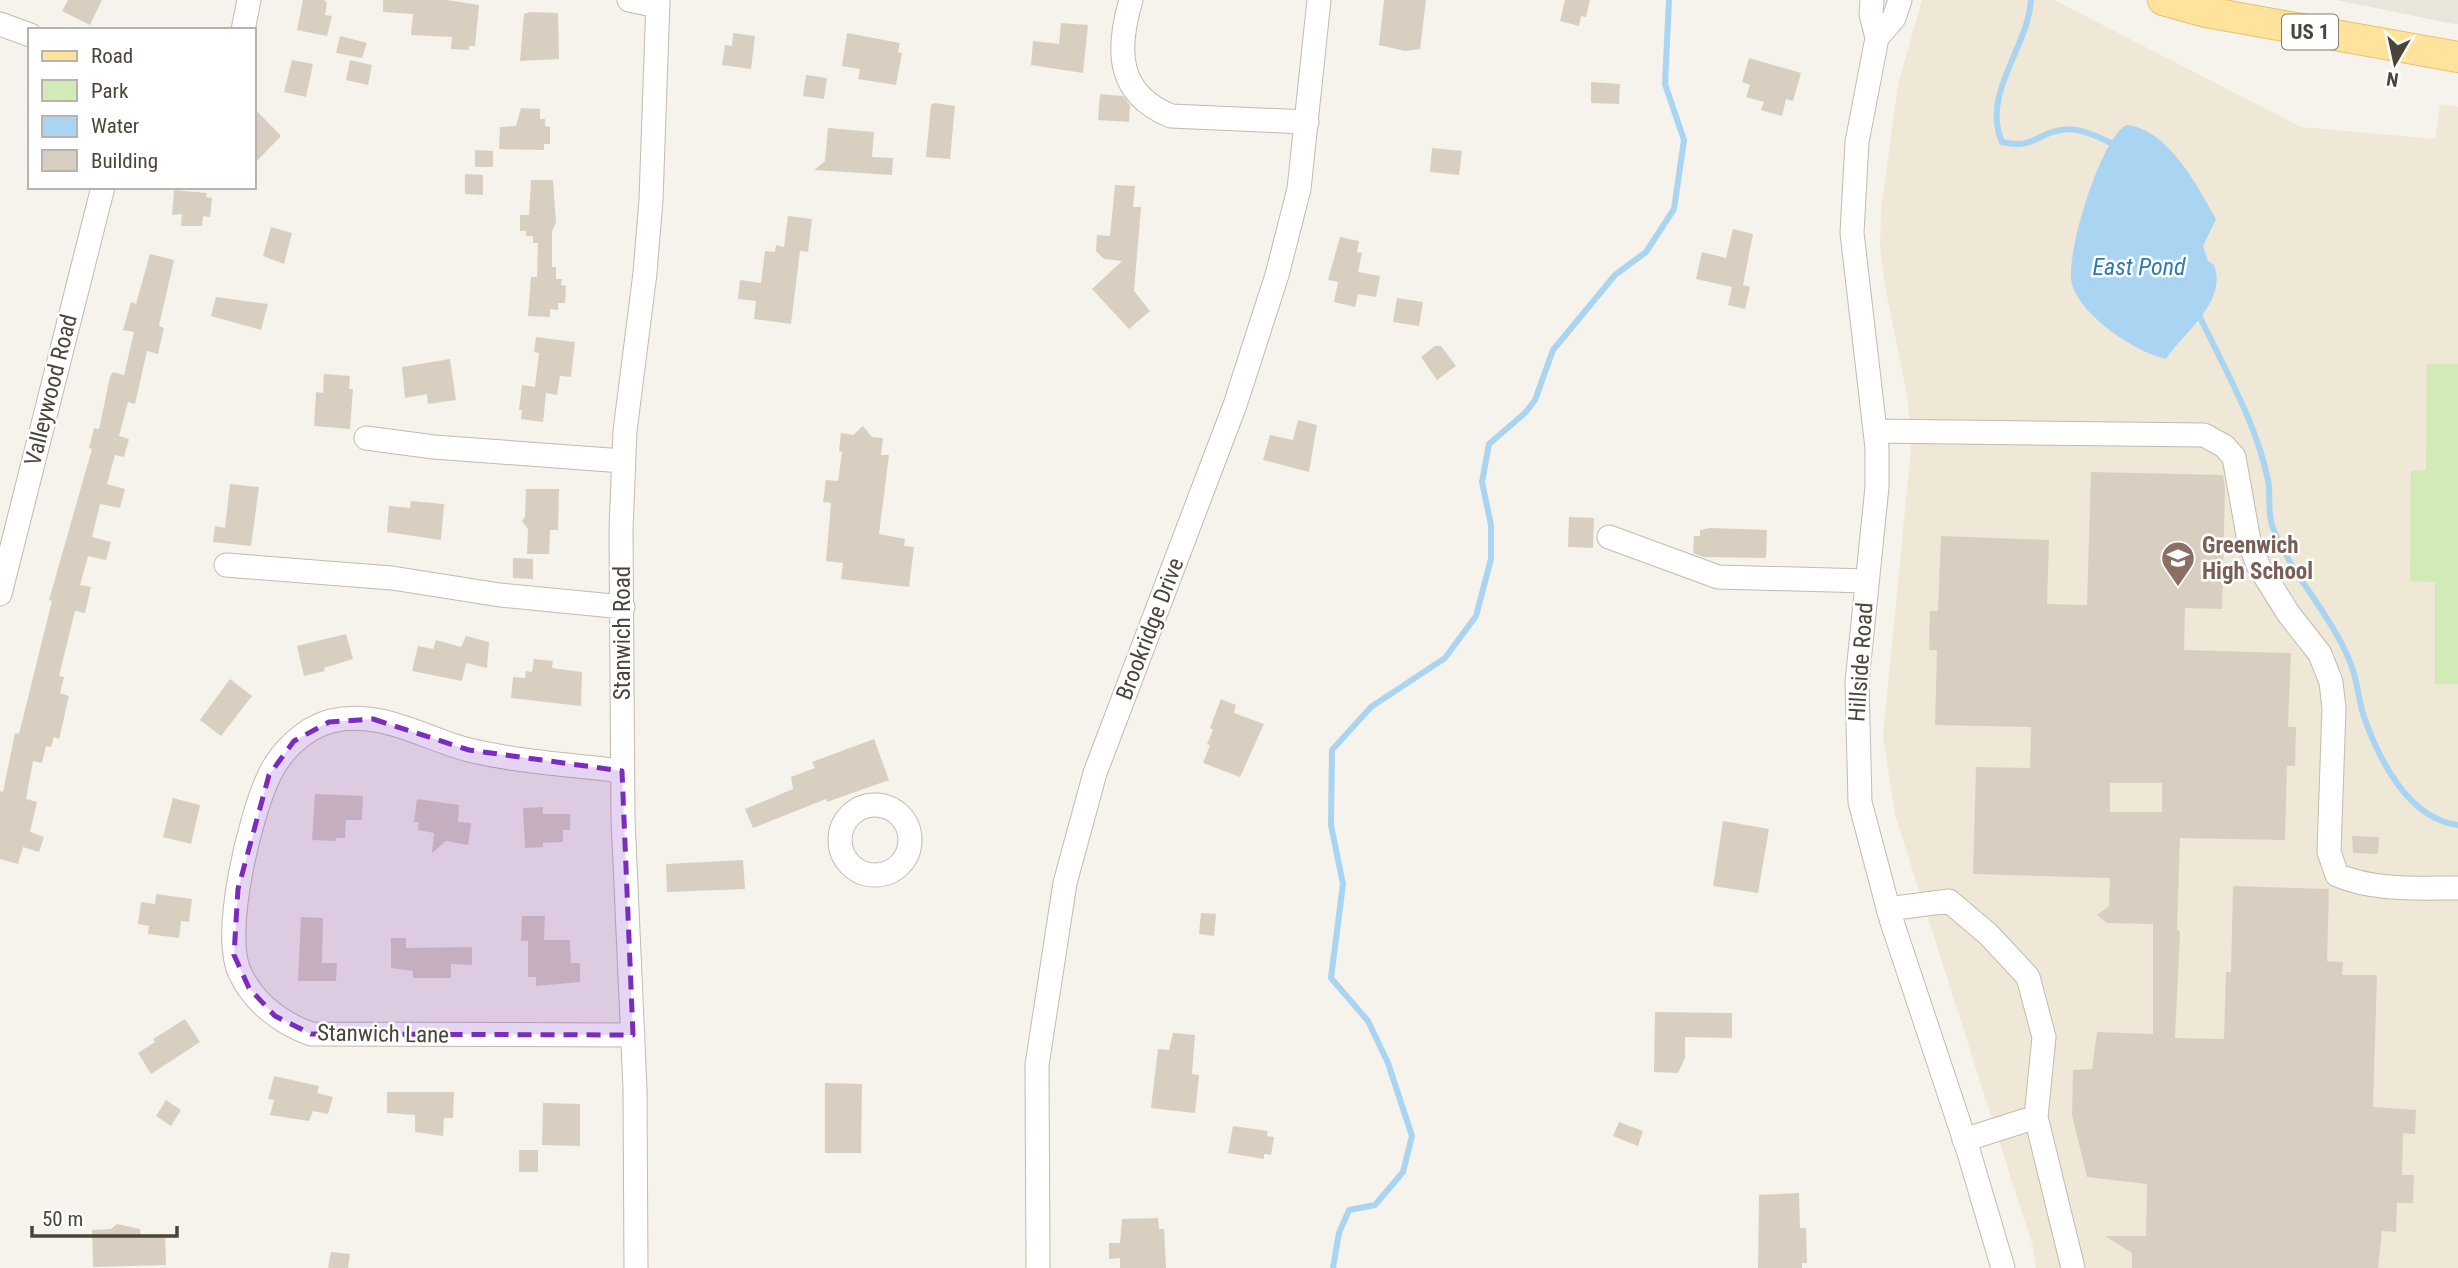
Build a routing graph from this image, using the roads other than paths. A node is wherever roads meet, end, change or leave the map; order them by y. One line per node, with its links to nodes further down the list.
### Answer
1 (249, 0): 11 (street)
2 (629, 0): 8 (street)
3 (1130, 0): 15 (street)
4 (1319, 0): 15 (street, Brookridge Drive)
5 (1872, 0): 13 (street, Hillside Road)
6 (1900, 0): 13 (street, Hillside Road)
7 (2163, 0): 9 (main road, US 1)
8 (658, 3): 19 (street, Stanwich Road)
9 (2208, 6): 14 (main road, US 1)
10 (0, 24): 12 (street)
11 (243, 28)
12 (28, 34)
13 (1877, 38): 17 (street, Hillside Road)
14 (2458, 57)
15 (1307, 122): 32 (street, Brookridge Drive)
16 (102, 189): 23 (street, Valleywood Road)
17 (1876, 431): 22 (street, Hillside Road); 26 (street)
18 (366, 438): 19 (street)
19 (623, 461): 24 (street, Stanwich Road)
20 (1609, 537): 22 (street)
21 (226, 565): 24 (street)
22 (1867, 582): 27 (street, Hillside Road)
23 (0, 594)
24 (623, 607): 25 (street, Stanwich Road)
25 (622, 771): 28 (street, Stanwich Road); 28 (street, Stanwich Lane)
26 (2458, 888)
27 (1888, 909): 29 (street); 30 (street, Hillside Road)
28 (633, 1035): 31 (street, Stanwich Road)
29 (2036, 1116): 30 (street); 34 (street)
30 (1964, 1140): 33 (street, Hillside Road)
31 (636, 1268)
32 (1038, 1268)
33 (2003, 1268)
34 (2073, 1268)

